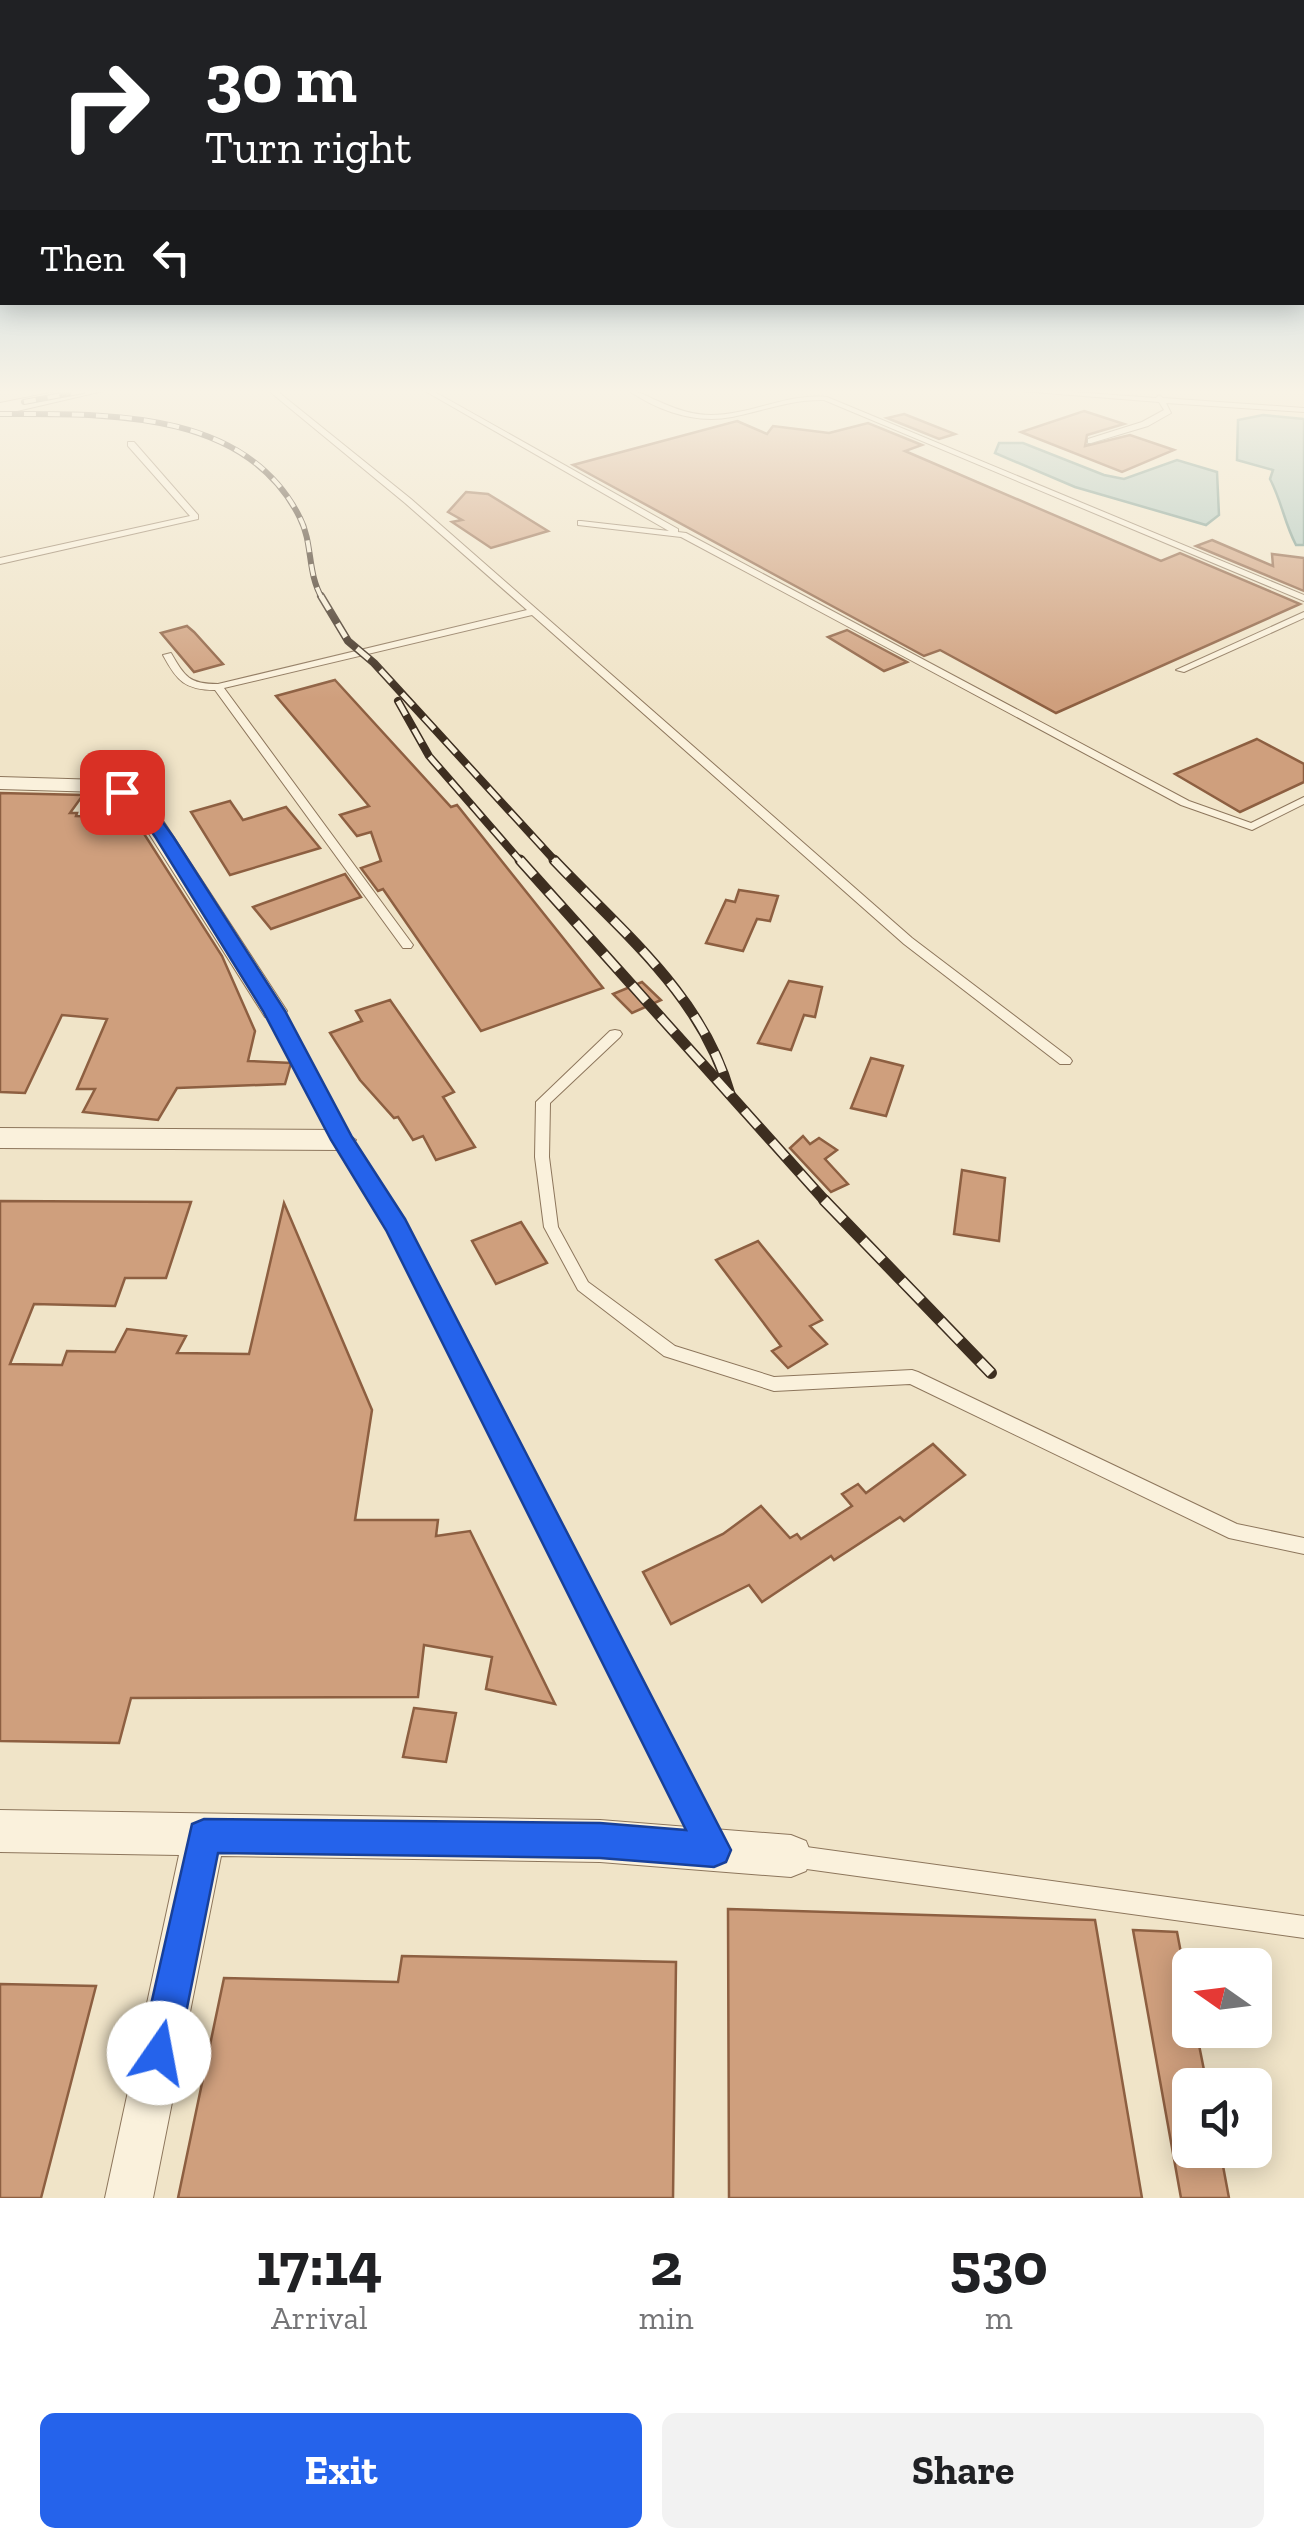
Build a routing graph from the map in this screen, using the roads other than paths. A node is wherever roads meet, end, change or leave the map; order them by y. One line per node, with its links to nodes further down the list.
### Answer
1 (174, 494): 7 (lane)
2 (399, 494): 9 (lane)
3 (609, 494): 6 (lane)
4 (1054, 494): 8 (lane)
5 (581, 523): 6 (lane)
6 (684, 536): 15 (lane)
7 (0, 561)
8 (1304, 598)
9 (531, 612): 13 (lane); 19 (lane)
10 (1304, 615): 12 (lane)
11 (168, 655): 13 (lane)
12 (1180, 670)
13 (218, 687): 16 (lane)
14 (0, 784): 17 (street)
15 (1304, 800)
16 (407, 945)
17 (274, 1011): 21 (lane)
18 (615, 1034): 22 (lane)
19 (1065, 1061)
20 (0, 1138): 21 (street)
21 (342, 1140): 25 (lane)
22 (1304, 1546)
23 (0, 1831): 24 (street)
24 (204, 1836): 25 (street); 28 (street)
25 (714, 1850): 26 (street)
26 (792, 1856): 27 (lane)
27 (1304, 1926)
28 (129, 2198)

